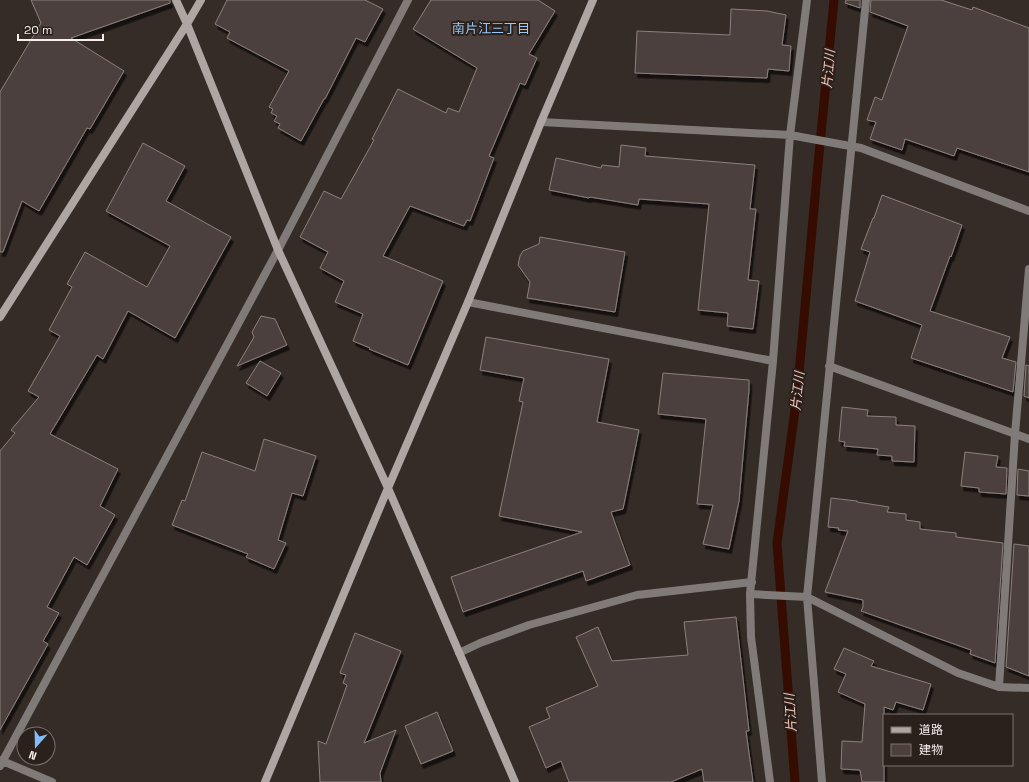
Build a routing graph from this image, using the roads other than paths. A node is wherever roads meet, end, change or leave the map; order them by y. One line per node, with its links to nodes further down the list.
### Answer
1 (176, 0): 7 (street)
2 (201, 0): 7 (street)
3 (408, 0): 12 (street)
4 (593, 0): 8 (street)
5 (807, 0): 9 (street)
6 (866, 0): 10 (street)
7 (188, 24): 12 (street); 15 (street)
8 (541, 122): 9 (street); 14 (street)
9 (790, 135): 10 (street); 16 (street)
10 (851, 146): 11 (street); 17 (street)
11 (1029, 211)
12 (278, 250): 20 (street); 27 (street)
13 (1029, 269): 18 (street)
14 (468, 302): 16 (street); 20 (street)
15 (0, 317)
16 (773, 361): 21 (street)
17 (829, 366): 18 (street); 23 (street)
18 (1015, 434): 19 (street); 25 (street)
19 (1029, 439)
20 (388, 488): 24 (street); 29 (street)
21 (752, 582): 22 (street); 24 (street)
22 (750, 594): 23 (street); 31 (street)
23 (807, 597): 25 (street); 32 (street)
24 (459, 653): 30 (street)
25 (999, 687): 26 (street)
26 (1029, 688)
27 (1, 762): 28 (street)
28 (52, 782)
29 (265, 782)
30 (514, 782)
31 (770, 782)
32 (822, 782)

